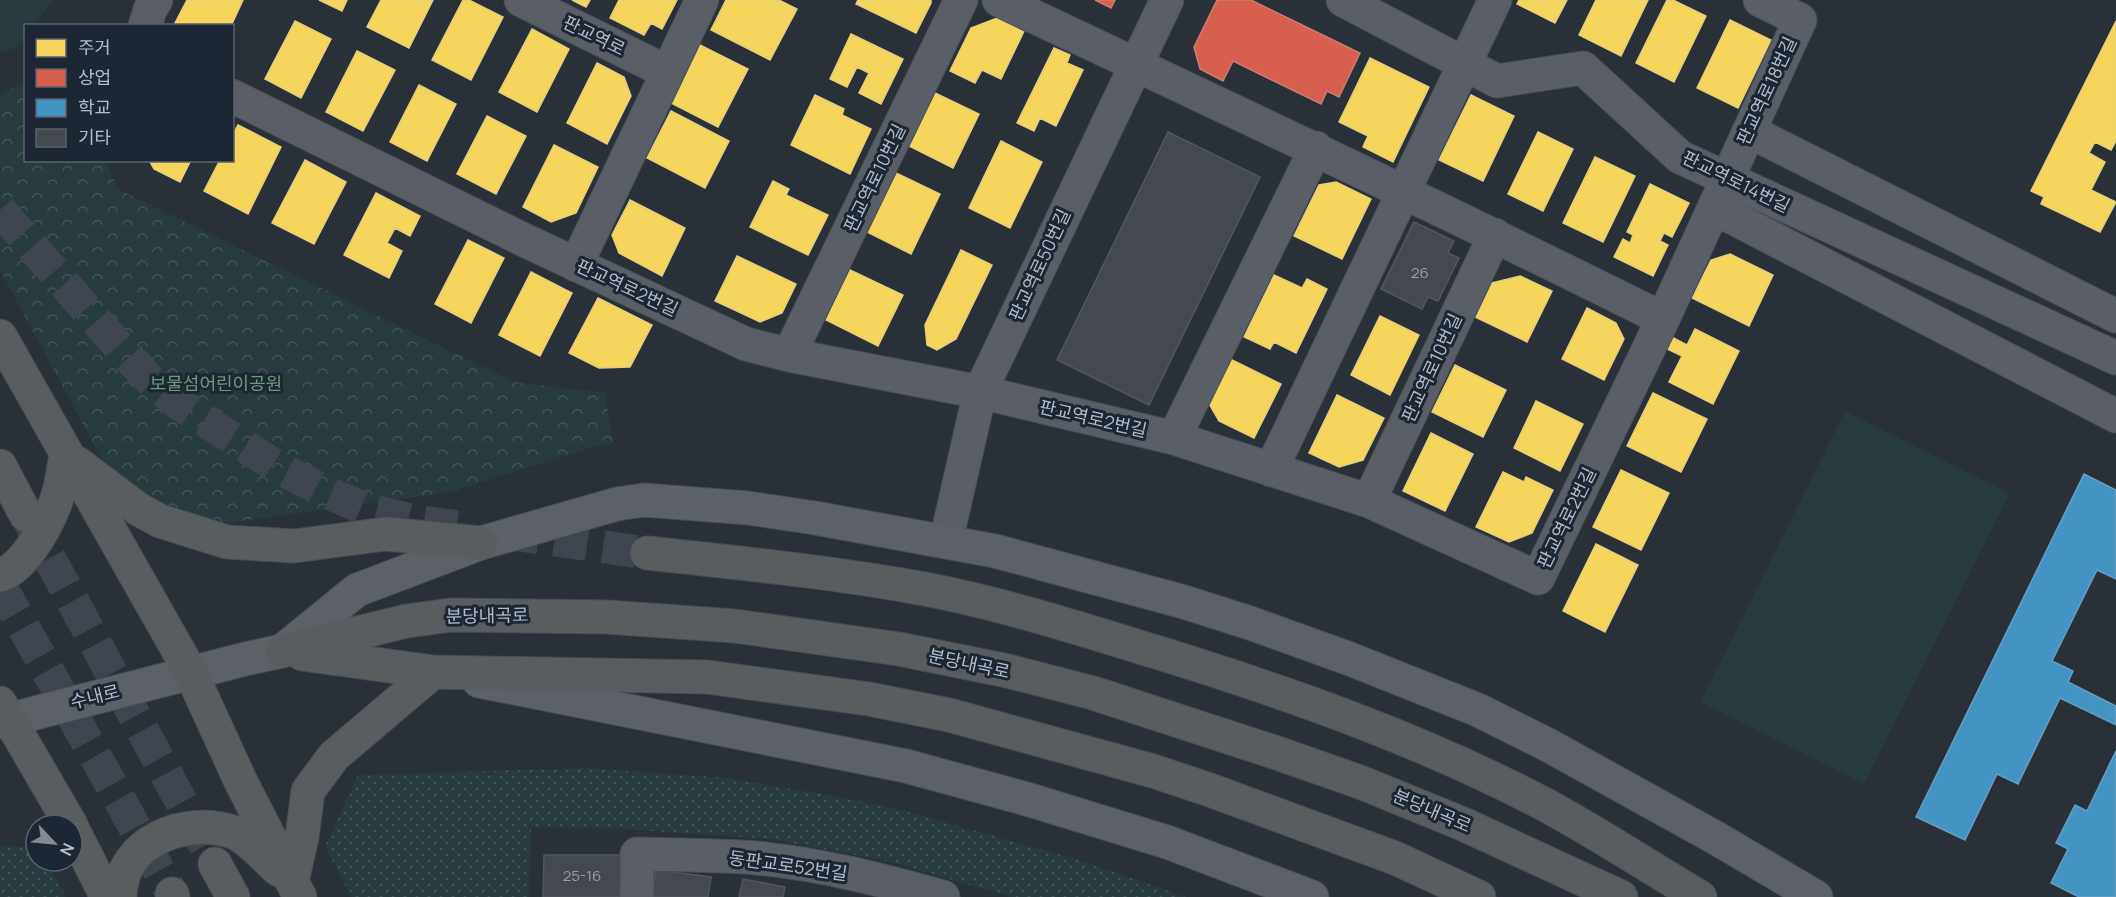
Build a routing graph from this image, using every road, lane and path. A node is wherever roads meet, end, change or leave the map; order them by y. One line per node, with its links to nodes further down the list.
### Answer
1 (156, 0): 10 (street)
2 (521, 0): 13 (street, 판교역로)
3 (702, 0): 13 (street)
4 (961, 0): 24 (street, 판교역로10번길)
5 (999, 0): 11 (street)
6 (1167, 0): 11 (street, 판교역로50번길)
7 (1343, 0): 12 (street, 판교역로14번길)
8 (1495, 0): 12 (street)
9 (1760, 0): 15 (street, 판교역로18번길)
10 (146, 24)
11 (1136, 64): 16 (street); 26 (street, 판교역로50번길)
12 (1464, 64): 17 (street, 판교역로14번길); 18 (street)
13 (668, 72): 20 (street)
14 (234, 97): 20 (street, 판교역로2번길)
15 (1749, 131): 17 (street, 판교역로18번길); 21 (street)
16 (1316, 148): 18 (street); 28 (street)
17 (1724, 186): 22 (street, 판교역로2번길); 25 (street, 판교역로14번길); 27 (street)
18 (1404, 191): 19 (street); 31 (street)
19 (1495, 235): 22 (street); 32 (street, 판교역로10번길)
20 (576, 265): 24 (street, 판교역로2번길)
21 (2116, 316)
22 (1663, 319): 32 (street, 판교역로2번길)
23 (0, 336): 29 (highway)
24 (789, 355): 26 (street, 판교역로2번길)
25 (2116, 358)
26 (980, 392): 28 (street, 판교역로2번길); 34 (street, 판교역로50번길)
27 (2116, 416)
28 (1174, 438): 31 (street, 판교역로2번길)
29 (66, 454): 35 (highway); 37 (highway); 40 (highway)
30 (0, 466): 33 (highway)
31 (1271, 470): 32 (street, 판교역로2번길)
32 (1369, 501)
33 (26, 515)
34 (946, 541): 35 (main road); 55 (main road)
35 (481, 543): 38 (main road)
36 (647, 554): 54 (highway)
37 (0, 575)
38 (282, 651): 39 (highway, 분당내곡로); 40 (main road, 분당내곡로); 53 (highway, 분당내곡로)
39 (433, 672): 45 (highway); 51 (main road); 52 (highway, 분당내곡로)
40 (191, 673): 41 (main road, 수내로); 45 (highway)
41 (3, 715): 42 (highway)
42 (63, 813)
43 (84, 852): 46 (highway)
44 (215, 864): 48 (highway)
45 (296, 889): 47 (highway)
46 (107, 897)
47 (120, 897)
48 (233, 897)
49 (637, 897): 50 (street, 동판교로52번길)
50 (943, 897)
51 (1312, 897)
52 (1479, 897)
53 (1622, 897)
54 (1700, 897)
55 (1816, 897)

